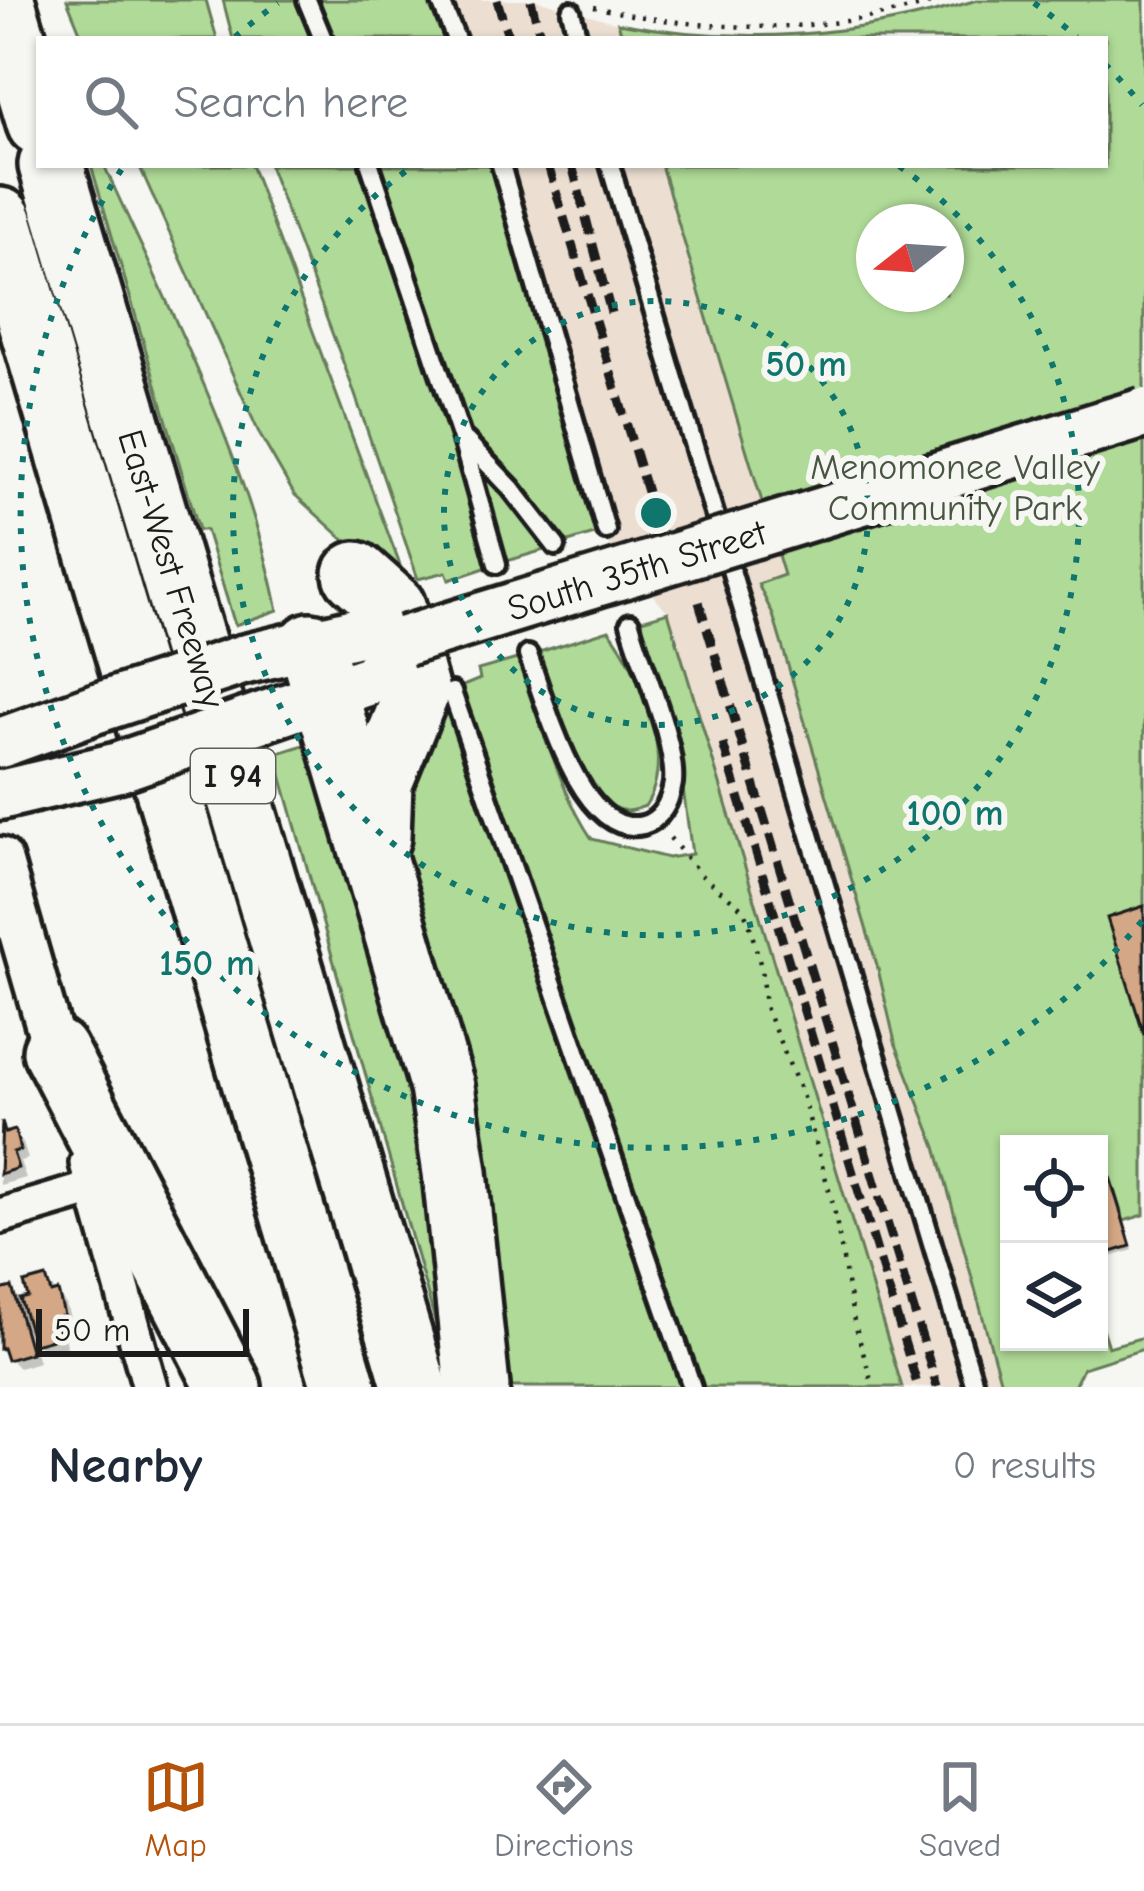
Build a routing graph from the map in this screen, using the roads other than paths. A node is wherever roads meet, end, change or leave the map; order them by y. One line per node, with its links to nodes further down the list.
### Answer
1 (2, 0): 8 (highway)
2 (307, 0): 5 (lane)
3 (440, 0): 6 (lane)
4 (578, 8): 7 (lane)
5 (322, 36)
6 (455, 36)
7 (578, 36)
8 (36, 113)
9 (52, 168): 33 (highway, East-West Freeway / I 94)
10 (371, 168): 15 (lane)
11 (502, 168): 16 (lane)
12 (611, 168): 36 (lane)
13 (0, 220): 32 (highway, East-West Freeway / I 94)
14 (1144, 413): 21 (main road, South 35th Street, bridge)
15 (461, 436): 17 (lane); 18 (lane)
16 (606, 530)
17 (556, 546)
18 (497, 565)
19 (624, 625): 20 (lane)
20 (528, 655)
21 (362, 657): 23 (main road, bridge); 24 (main road, bridge); 26 (highway); 26 (highway)
22 (452, 692): 35 (lane)
23 (0, 743)
24 (0, 795)
25 (0, 859): 27 (street)
26 (380, 869): 34 (highway)
27 (55, 1051): 28 (street); 31 (highway)
28 (94, 1188): 29 (street); 30 (street)
29 (0, 1216)
30 (143, 1385)
31 (229, 1387)
32 (344, 1387)
33 (415, 1387)
34 (477, 1387)
35 (692, 1387)
36 (975, 1387)

